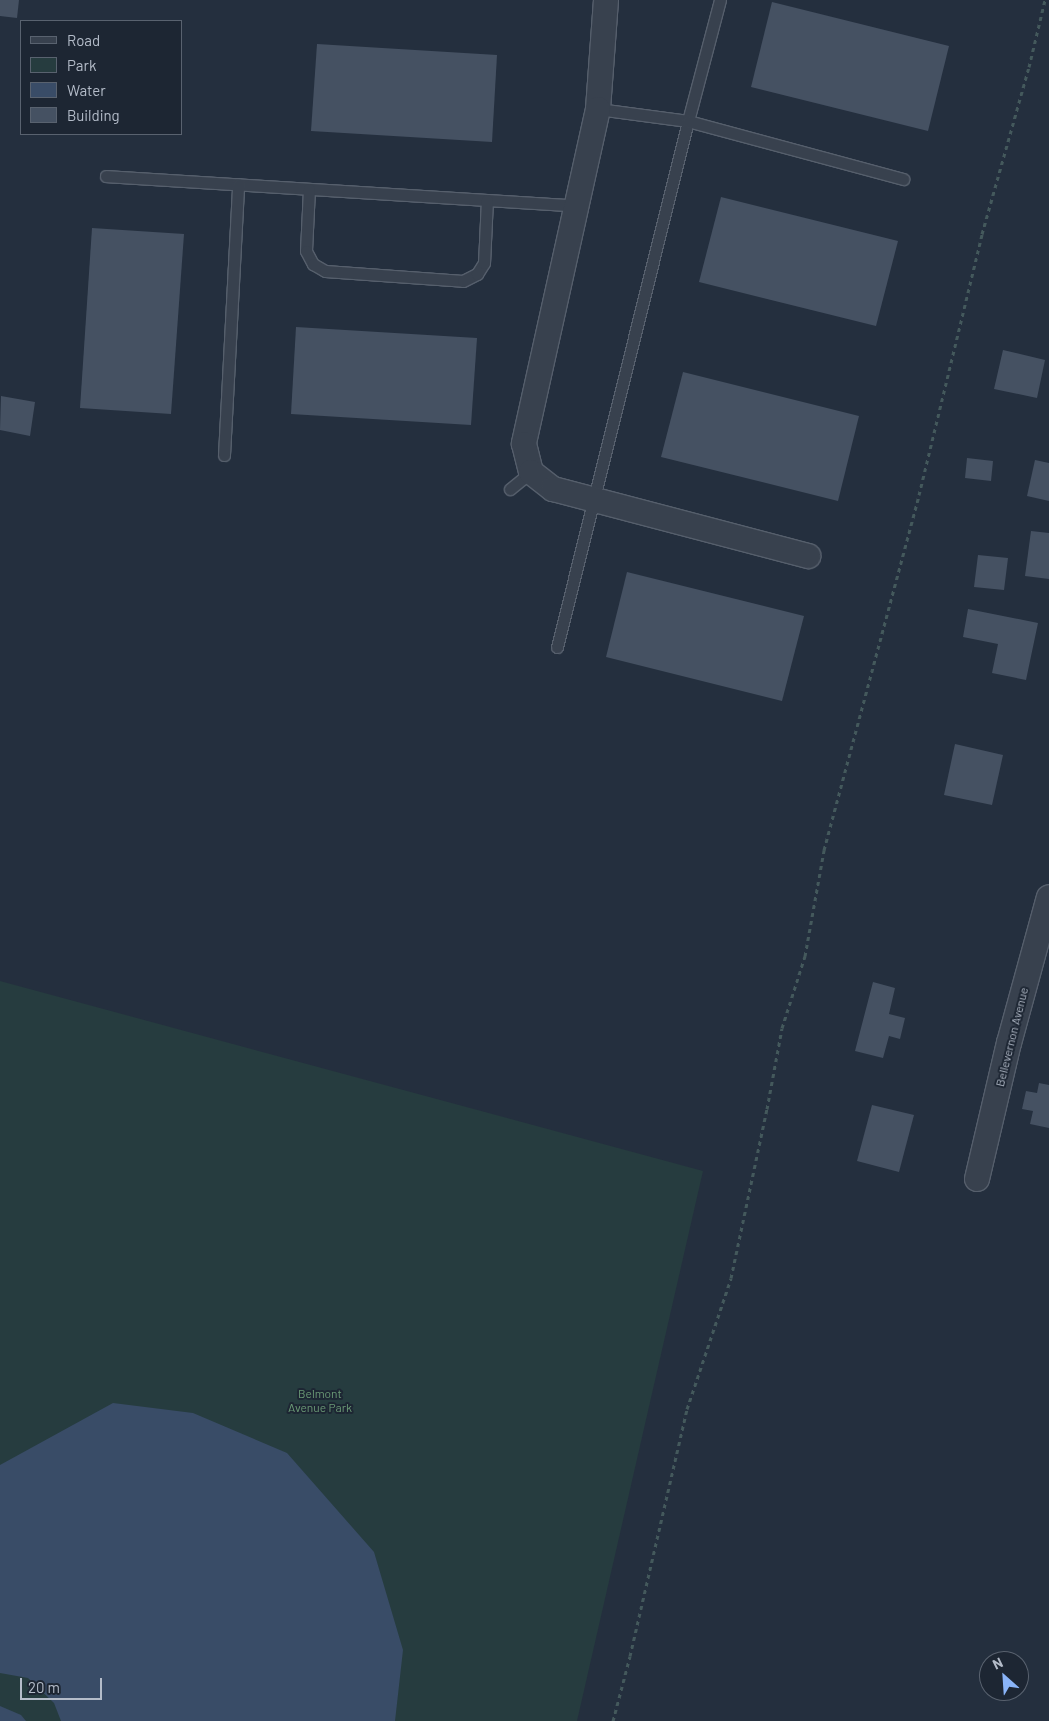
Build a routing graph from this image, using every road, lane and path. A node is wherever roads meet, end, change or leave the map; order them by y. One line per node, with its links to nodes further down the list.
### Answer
1 (606, 0): 4 (street)
2 (720, 0): 5 (lane)
3 (1045, 0): 20 (path)
4 (598, 109): 5 (lane); 11 (street)
5 (688, 121): 7 (lane); 15 (lane)
6 (106, 176): 8 (lane)
7 (903, 179)
8 (238, 184): 9 (lane); 12 (lane)
9 (309, 189): 10 (lane); 10 (lane)
10 (487, 200): 11 (lane)
11 (576, 206): 13 (street)
12 (224, 455)
13 (531, 472): 14 (lane); 15 (street)
14 (510, 489)
15 (594, 500): 16 (street); 17 (lane)
16 (808, 556)
17 (557, 647)
18 (1048, 902): 19 (street, Bellevernon Avenue)
19 (977, 1178)
20 (613, 1721)

